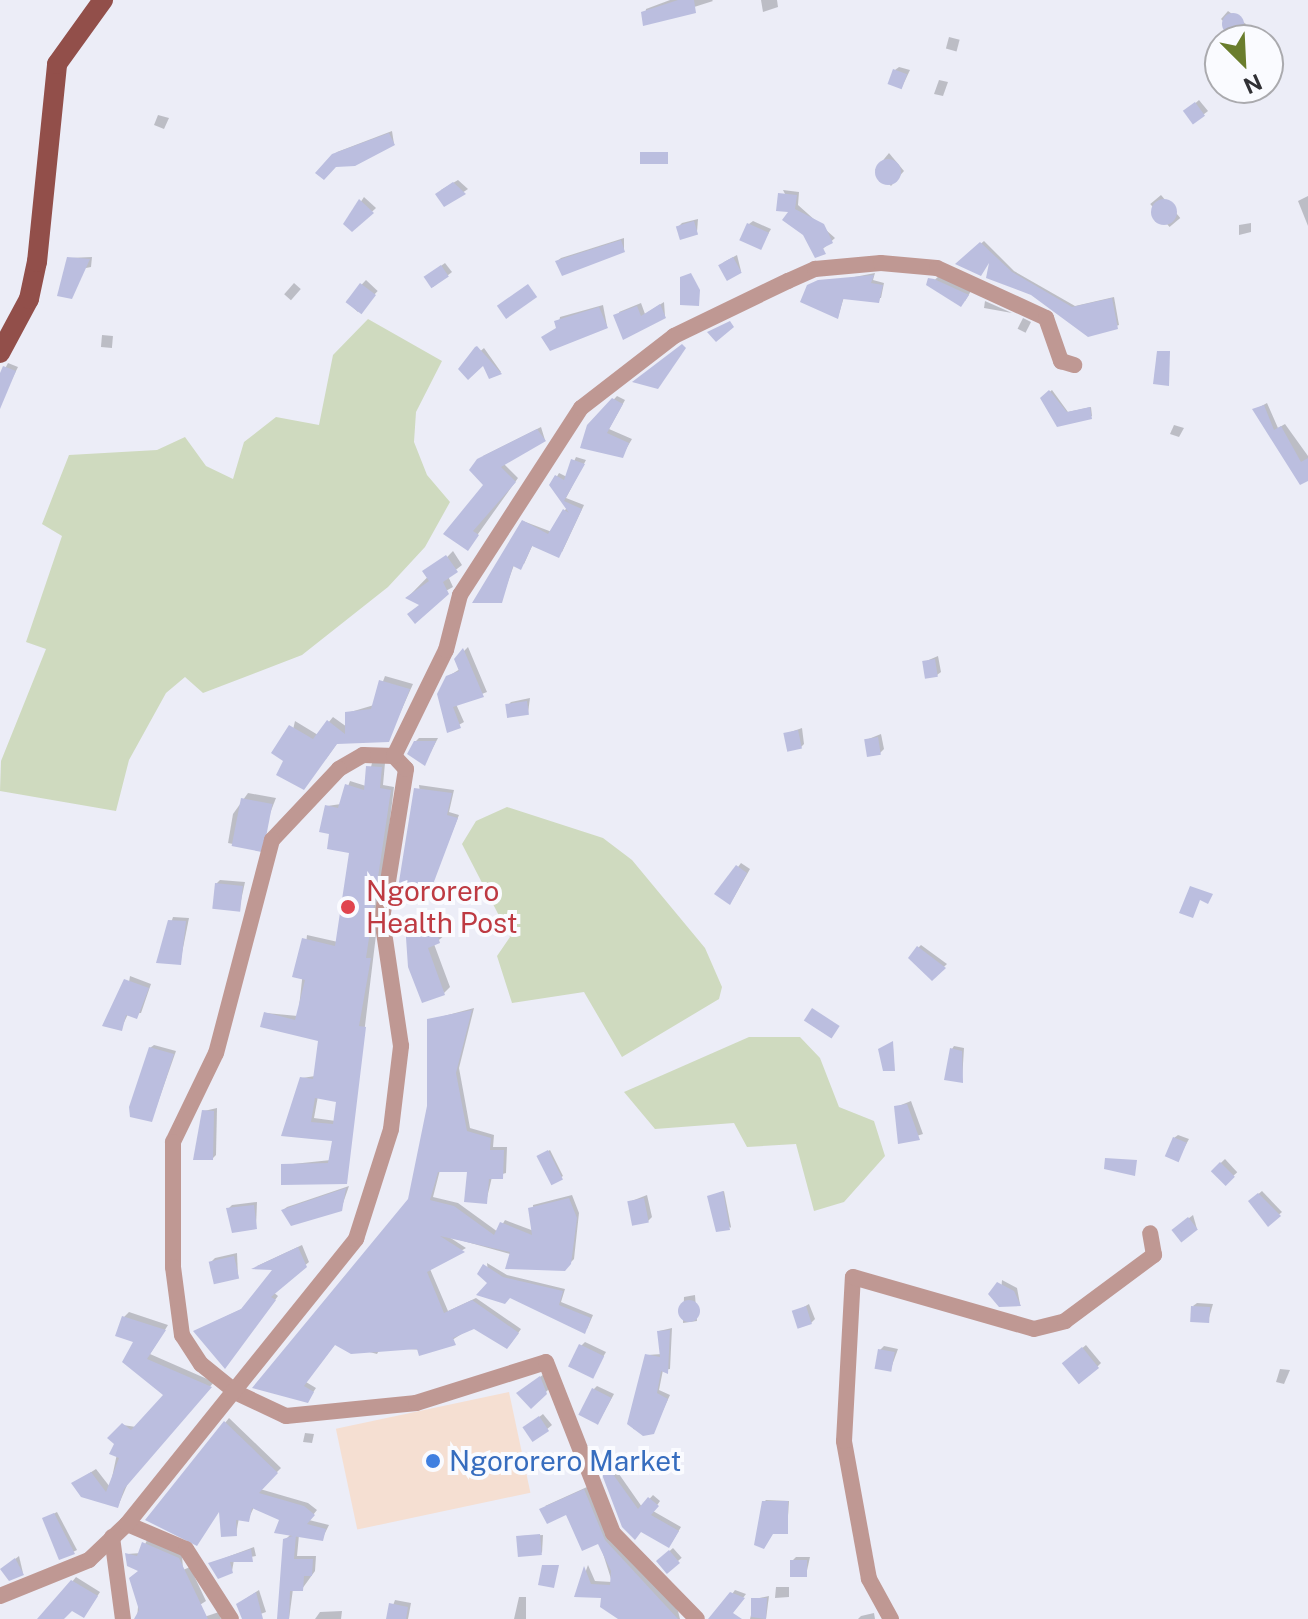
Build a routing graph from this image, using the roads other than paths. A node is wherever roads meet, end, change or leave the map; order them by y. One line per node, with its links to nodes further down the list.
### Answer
1 (103, 0): 2 (main road)
2 (0, 353)
3 (1074, 365): 4 (street)
4 (394, 756): 6 (street); 6 (street)
5 (1150, 1233): 13 (street)
6 (237, 1393): 7 (street); 12 (street)
7 (127, 1524): 8 (street); 11 (street)
8 (112, 1537): 9 (street); 10 (street)
9 (0, 1596)
10 (123, 1619)
11 (231, 1619)
12 (697, 1619)
13 (891, 1619)

